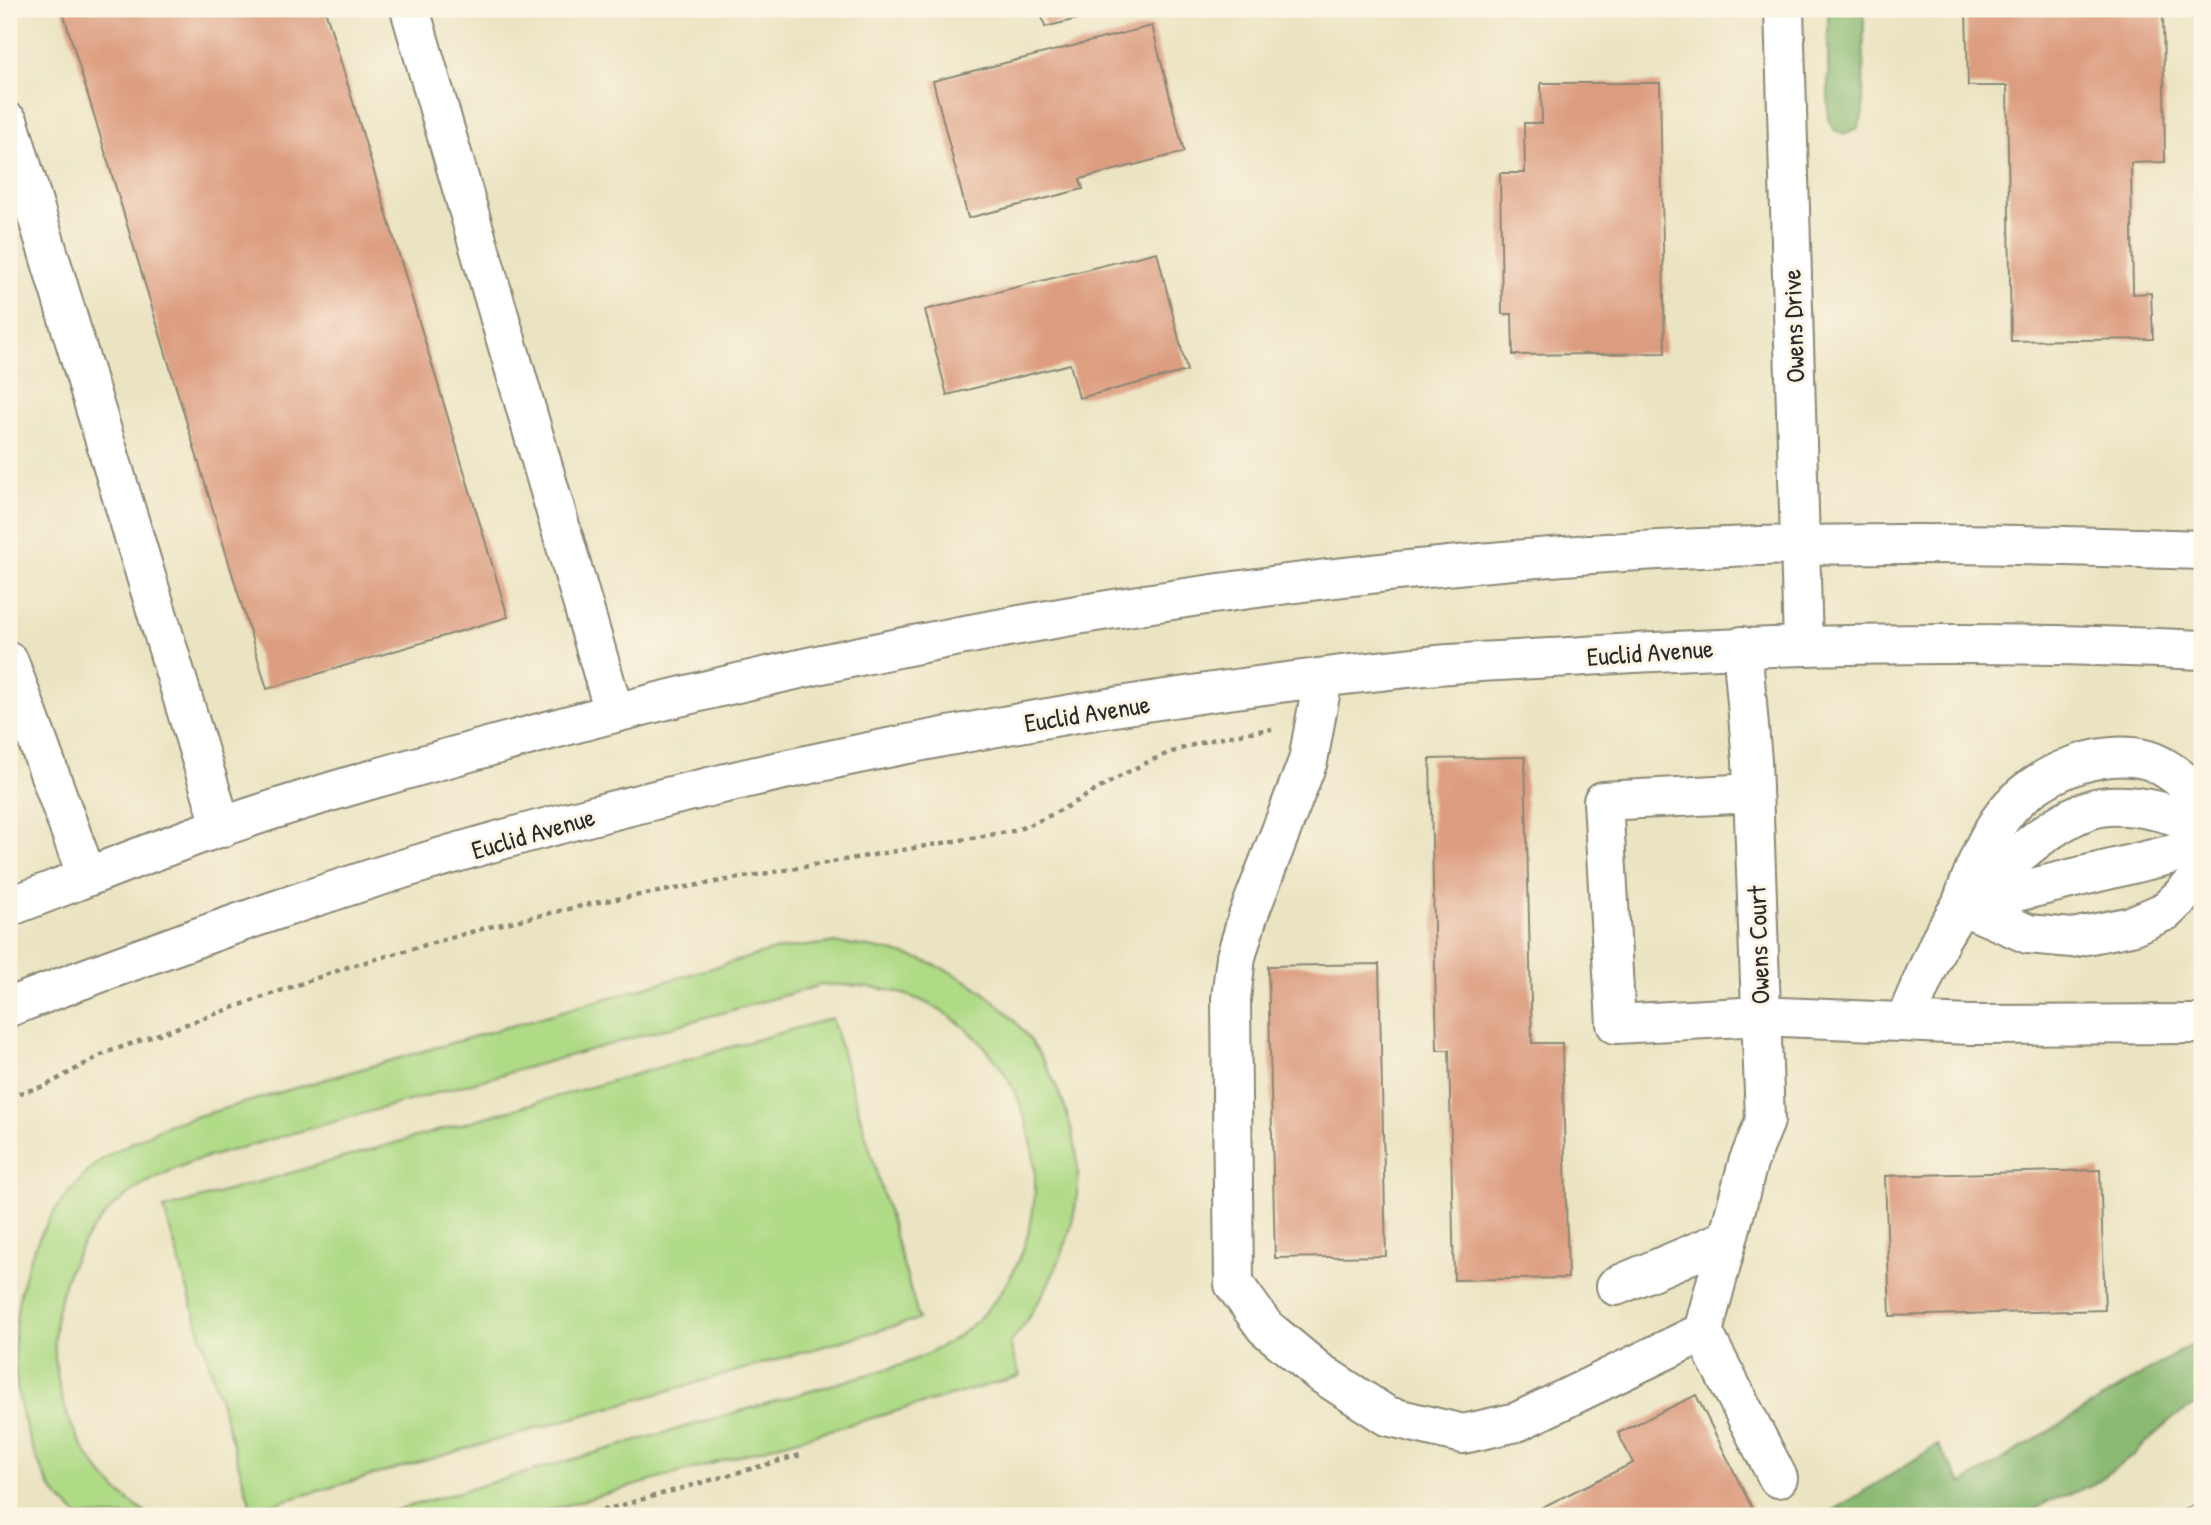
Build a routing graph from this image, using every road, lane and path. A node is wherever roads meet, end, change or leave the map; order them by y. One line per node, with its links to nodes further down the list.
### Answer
1 (410, 9): 11 (street)
2 (1784, 9): 4 (street, Owens Drive)
3 (9, 123): 16 (street)
4 (1800, 545): 5 (street); 6 (street, Owens Drive); 11 (street)
5 (2202, 550)
6 (1803, 643): 7 (street, Euclid Avenue); 8 (street, Euclid Avenue)
7 (1742, 646): 10 (street, Euclid Avenue); 13 (street, Owens Court)
8 (2202, 650)
9 (9, 662): 19 (street)
10 (1323, 678): 12 (street); 22 (street, Euclid Avenue)
11 (614, 712): 16 (street)
12 (1315, 723): 26 (path); 29 (street)
13 (1753, 793): 23 (street, Owens Court); 23 (street)
14 (2202, 794): 20 (street)
15 (2202, 825): 20 (street)
16 (222, 828): 19 (street)
17 (2202, 847): 20 (street)
18 (2202, 876): 20 (street)
19 (87, 877): 21 (street)
20 (1961, 905): 24 (street)
21 (9, 907)
22 (9, 1007)
23 (1760, 1016): 24 (street); 27 (street, Owens Court)
24 (1905, 1021): 25 (street)
25 (2202, 1024)
26 (9, 1096)
27 (1727, 1239): 28 (street); 29 (street, Owens Court)
28 (1616, 1286)
29 (1703, 1332): 31 (street)
30 (804, 1454): 32 (path)
31 (1777, 1478)
32 (583, 1516)

